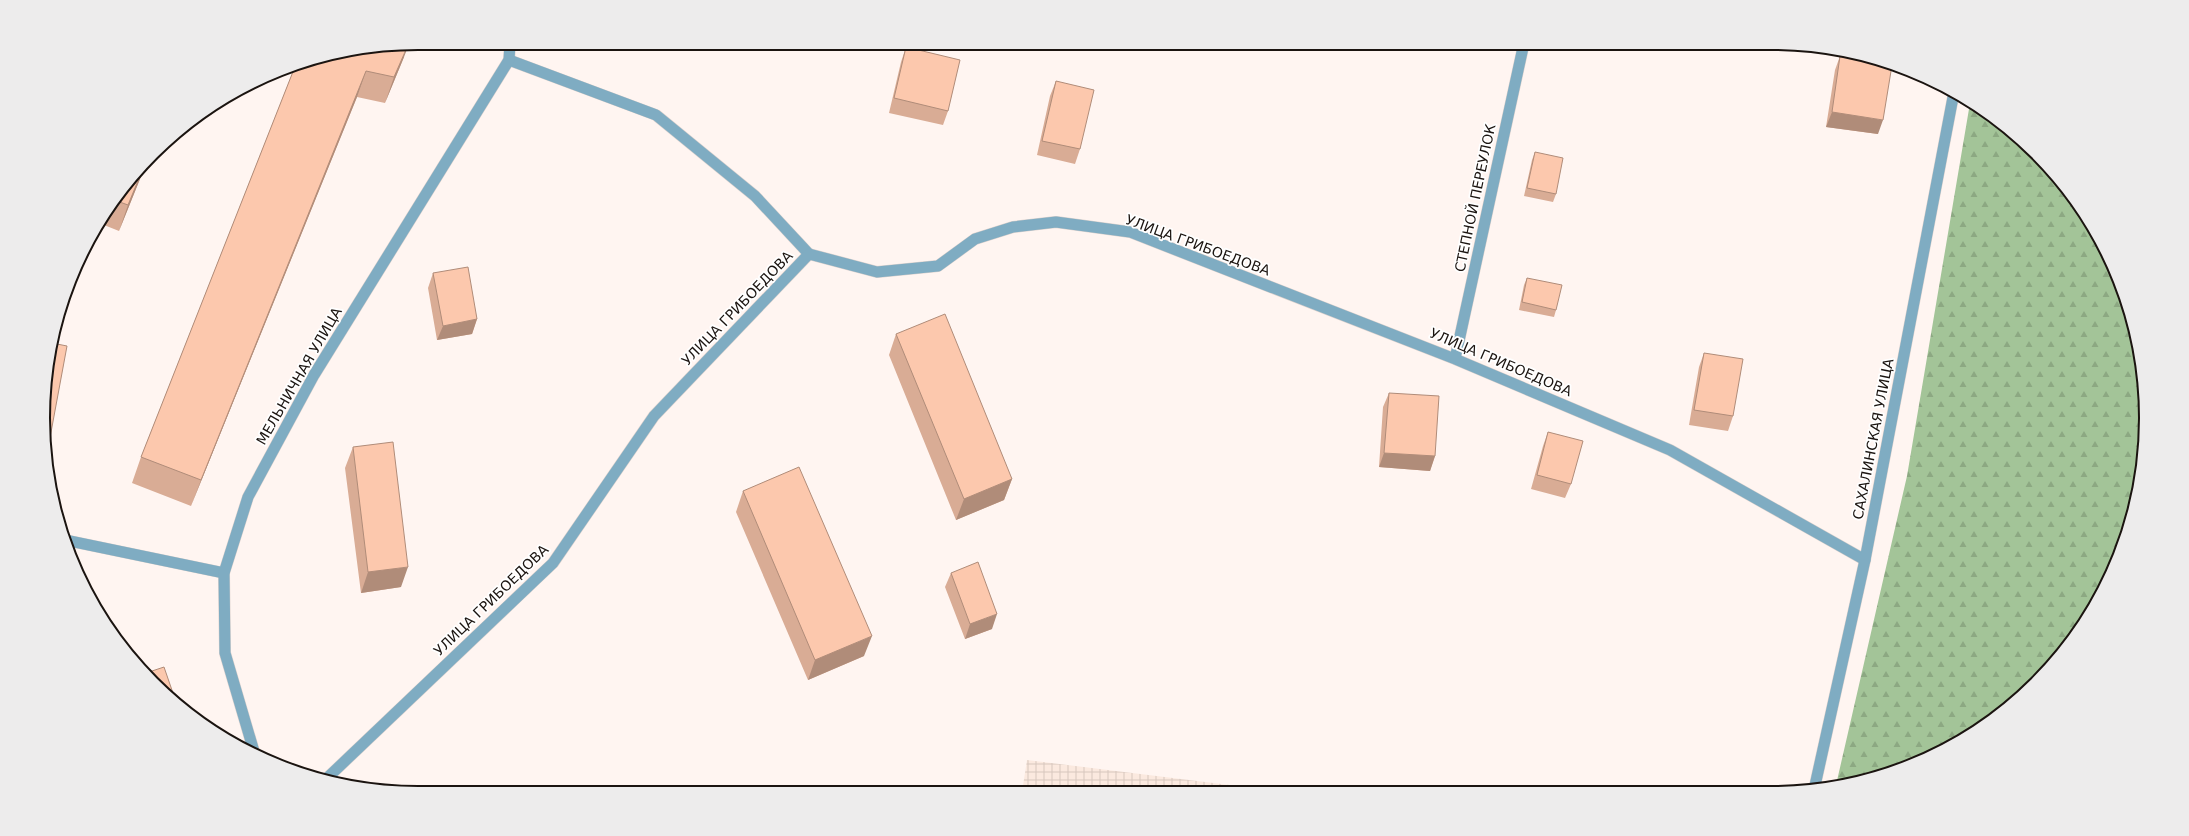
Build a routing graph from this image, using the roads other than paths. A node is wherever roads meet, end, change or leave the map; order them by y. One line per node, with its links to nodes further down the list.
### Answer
1 (510, 50): 3 (street, МЕЛЬНИЧНАЯ УЛИЦА)
2 (1522, 50): 6 (street, СТЕПНОЙ ПЕРЕУЛОК)
3 (509, 60): 5 (street); 9 (street, МЕЛЬНИЧНАЯ УЛИЦА)
4 (1953, 98): 8 (street, САХАЛИНСКАЯ УЛИЦА)
5 (809, 254): 6 (street, УЛИЦА ГРИБОЕДОВА); 11 (street, УЛИЦА ГРИБОЕДОВА)
6 (1456, 359): 8 (street, УЛИЦА ГРИБОЕДОВА)
7 (72, 541): 9 (street)
8 (1865, 560): 12 (street, САХАЛИНСКАЯ УЛИЦА)
9 (224, 573): 10 (street, МЕЛЬНИЧНАЯ УЛИЦА)
10 (253, 747)
11 (330, 775)
12 (1815, 783)

